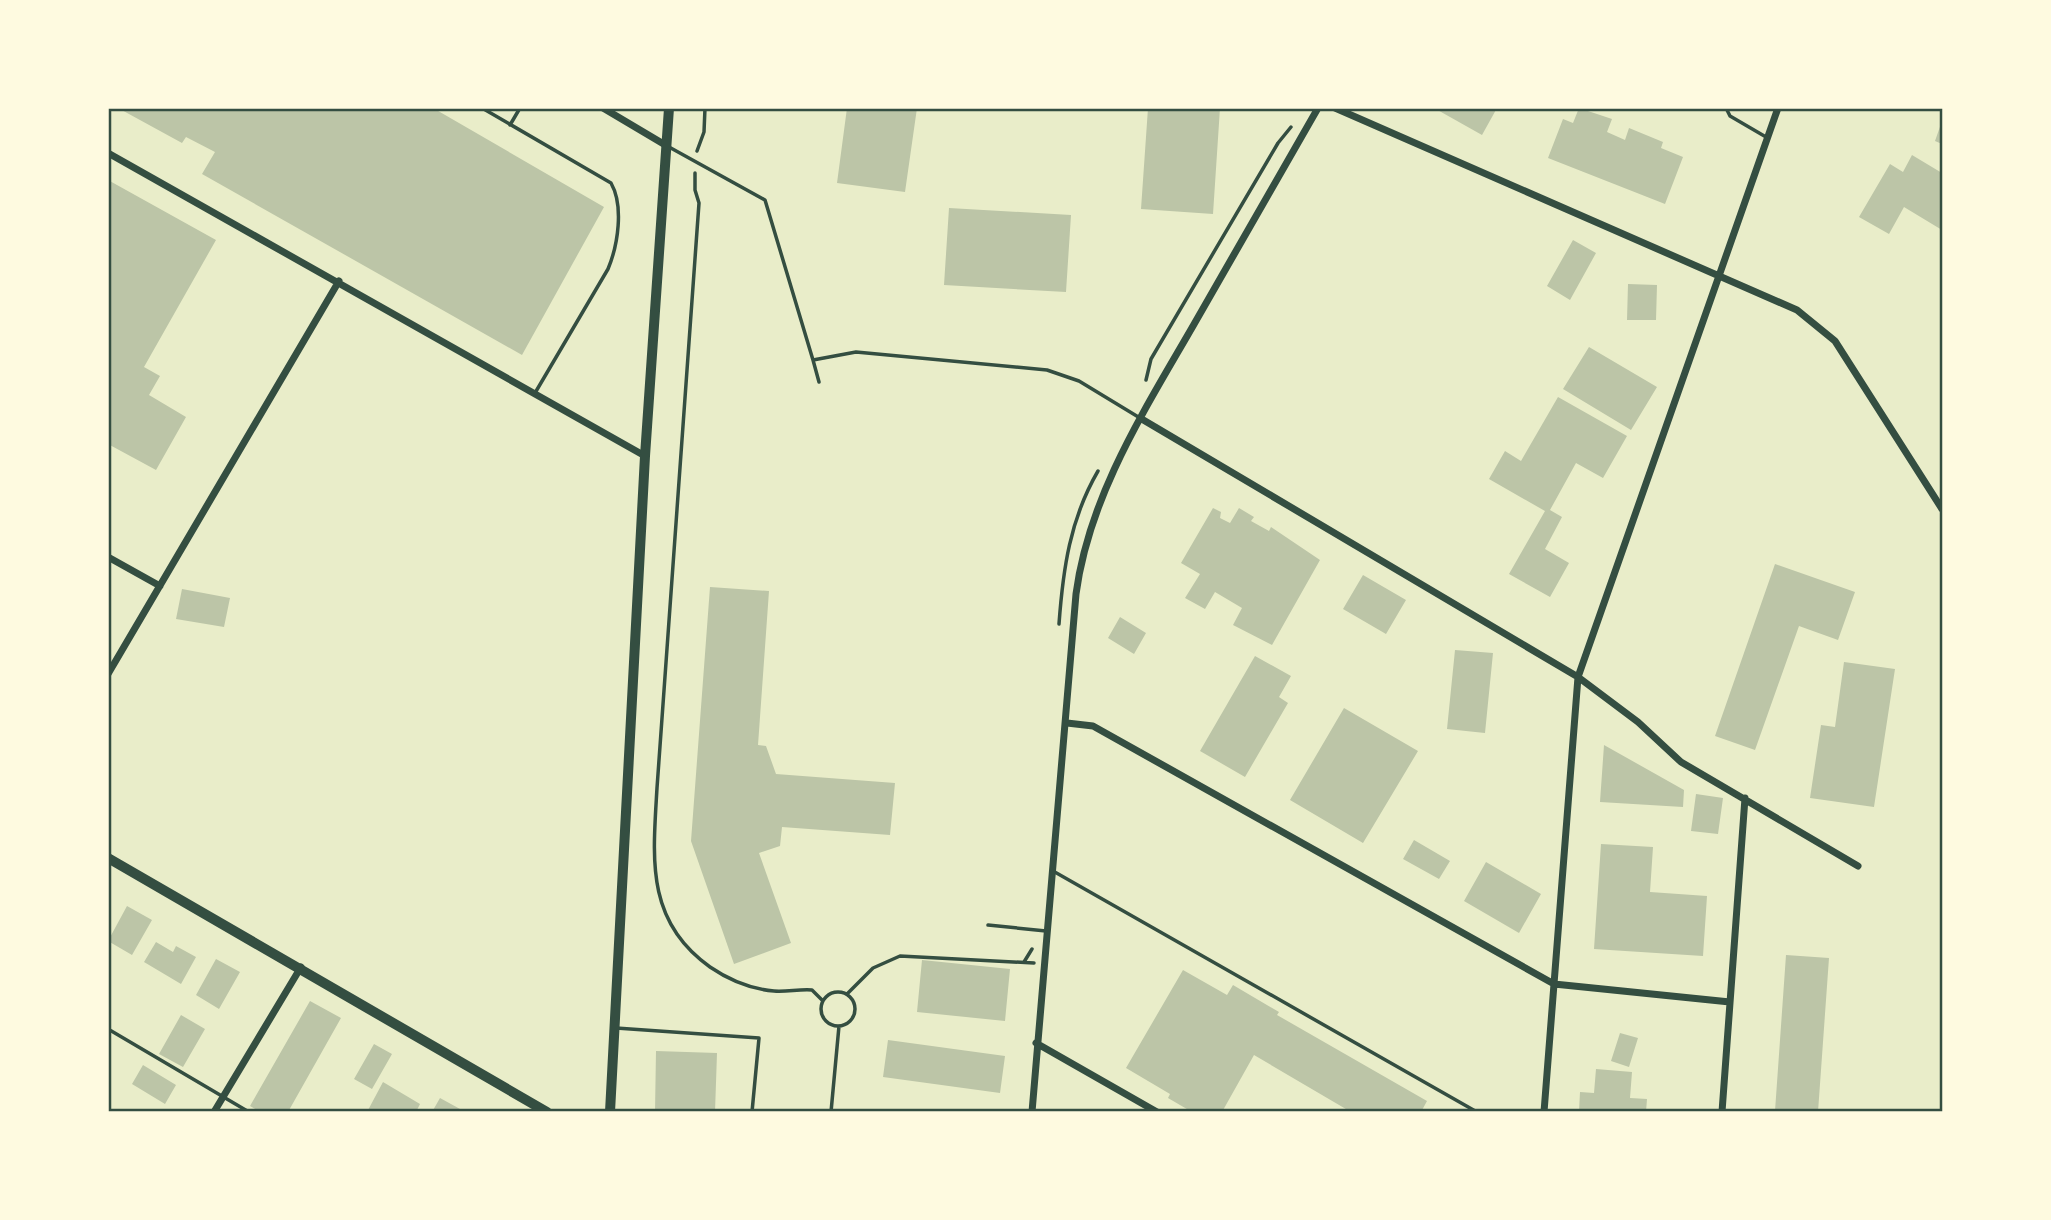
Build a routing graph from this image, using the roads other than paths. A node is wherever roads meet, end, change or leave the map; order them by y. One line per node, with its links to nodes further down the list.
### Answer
1 (482, 108): 9 (lane)
2 (520, 108): 9 (lane)
3 (603, 108): 11 (street)
4 (669, 108): 11 (main road)
5 (1318, 108): 18 (street)
6 (1335, 108): 13 (street)
7 (1726, 108): 10 (lane)
8 (1778, 108): 10 (street)
9 (510, 125): 17 (lane)
10 (1767, 138): 13 (street)
11 (667, 146): 15 (lane); 19 (main road)
12 (108, 153): 14 (street)
13 (1719, 278): 20 (street); 24 (street)
14 (339, 281): 17 (street); 22 (street)
15 (813, 360): 16 (lane); 18 (lane)
16 (819, 382)
17 (535, 393): 19 (street)
18 (1140, 418): 24 (street); 25 (street)
19 (645, 456): 35 (main road)
20 (1942, 509)
21 (108, 557): 22 (street)
22 (160, 586): 23 (street)
23 (108, 674)
24 (1578, 677): 26 (street); 33 (street)
25 (1068, 723): 29 (street); 33 (street)
26 (1745, 797): 28 (street); 34 (street)
27 (108, 858): 32 (street)
28 (1858, 866)
29 (1051, 869): 31 (street); 46 (lane)
30 (988, 925): 31 (lane)
31 (1046, 931): 37 (street)
32 (301, 967): 38 (street); 41 (street)
33 (1554, 984): 34 (street); 47 (street)
34 (1730, 1002): 48 (street)
35 (614, 1028): 42 (main road); 43 (lane)
36 (108, 1029): 38 (lane)
37 (1036, 1043): 44 (street); 45 (street)
38 (223, 1096): 39 (street); 40 (lane)
39 (214, 1111)
40 (249, 1111)
41 (547, 1111)
42 (610, 1111)
43 (752, 1111)
44 (1032, 1111)
45 (1157, 1111)
46 (1477, 1111)
47 (1544, 1111)
48 (1722, 1111)

